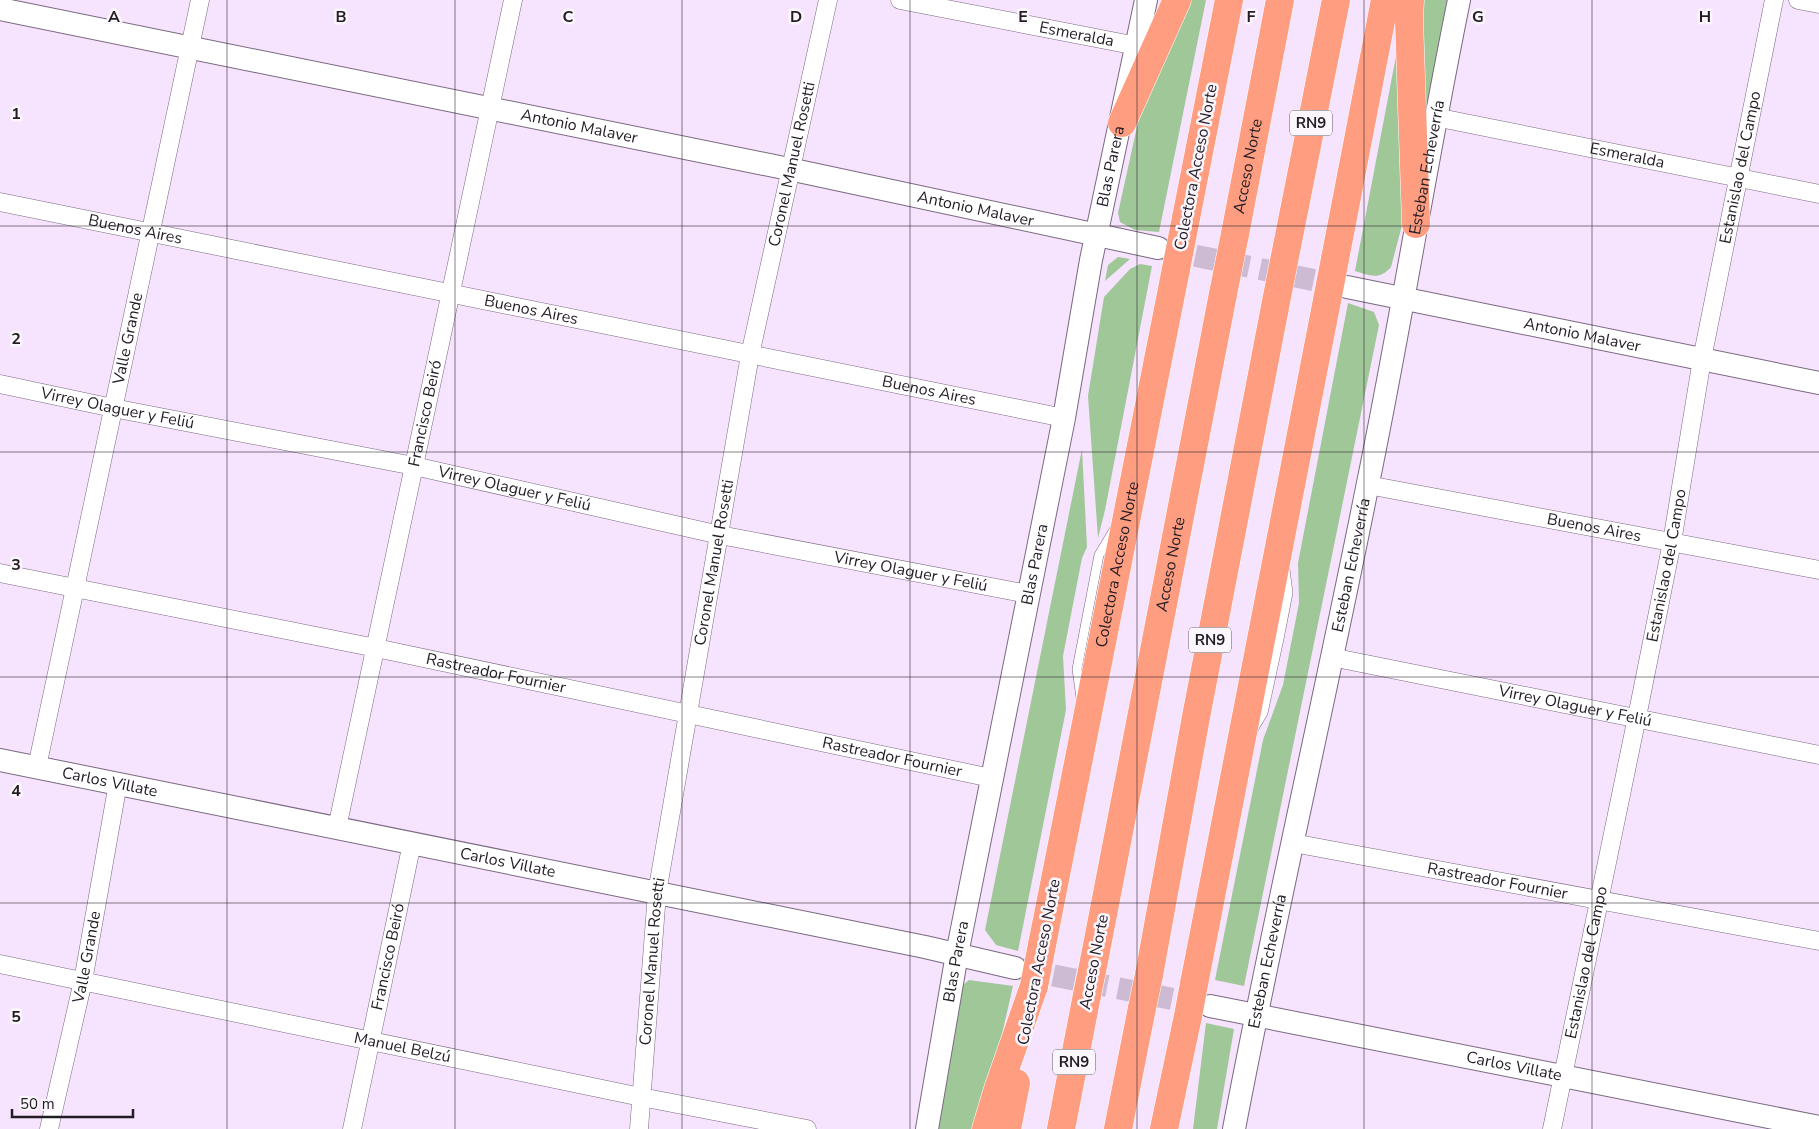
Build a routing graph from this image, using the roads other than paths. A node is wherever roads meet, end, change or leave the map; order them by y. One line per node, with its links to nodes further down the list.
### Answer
1 (200, 0): 18 (street, Valle Grande)
2 (513, 0): 19 (street, Francisco Beiró)
3 (828, 0): 22 (street, Coronel Manuel Rosetti)
4 (900, 0): 17 (street, Esmeralda)
5 (1146, 0): 17 (street, Blas Parera)
6 (1177, 0): 21 (highway)
7 (1229, 0): 66 (highway, Colectora Acceso Norte, bridge)
8 (1280, 0): 80 (highway, Acceso Norte / RN9, bridge)
9 (1336, 0): 81 (highway, RN9, bridge)
10 (1386, 0): 67 (highway, bridge)
11 (1410, 0): 26 (highway)
12 (1459, 0): 20 (street, Esteban Echeverría)
13 (1774, 0): 23 (street, Estanislao del Campo)
14 (1798, 0): 15 (street)
15 (1819, 4)
16 (0, 9): 18 (street, Antonio Malaver)
17 (1137, 46): 21 (street, Blas Parera)
18 (190, 48): 19 (street, Antonio Malaver); 27 (street, Valle Grande)
19 (491, 108): 22 (street, Antonio Malaver); 31 (street, Francisco Beiró)
20 (1435, 116): 23 (street, Esmeralda); 26 (street, Esteban Echeverría)
21 (1122, 123): 28 (street, Blas Parera)
22 (789, 169): 28 (street, Antonio Malaver); 33 (street, Coronel Manuel Rosetti)
23 (1738, 178): 24 (street, Esmeralda); 34 (street, Estanislao del Campo)
24 (1819, 194)
25 (0, 202): 27 (street, Buenos Aires)
26 (1416, 224): 32 (street, Esteban Echeverría)
27 (151, 233): 31 (street, Buenos Aires); 37 (street, Valle Grande)
28 (1096, 236): 29 (street, Antonio Malaver); 38 (street, Blas Parera)
29 (1158, 248)
30 (1346, 287): 32 (street, Antonio Malaver)
31 (450, 294): 33 (street, Buenos Aires); 39 (street, Francisco Beiró)
32 (1403, 300): 34 (street, Antonio Malaver); 40 (street, Esteban Echeverría)
33 (750, 355): 38 (street, Buenos Aires); 41 (street, Coronel Manuel Rosetti)
34 (1702, 359): 35 (street, Antonio Malaver); 42 (street, Estanislao del Campo)
35 (1819, 383)
36 (0, 384): 37 (street, Virrey Olaguer y Feliú)
37 (113, 408): 39 (street, Virrey Olaguer y Feliú); 45 (street, Valle Grande)
38 (1064, 418): 46 (street, Blas Parera)
39 (414, 466): 41 (street, Virrey Olaguer y Feliú); 47 (street, Francisco Beiró)
40 (1368, 485): 42 (street, Buenos Aires); 48 (street, Esteban Echeverría)
41 (720, 535): 46 (street, Virrey Olaguer y Feliú); 49 (street, Coronel Manuel Rosetti)
42 (1672, 542): 43 (street, Buenos Aires); 50 (street, Estanislao del Campo)
43 (1819, 570)
44 (0, 573): 45 (street, Rastreador Fournier)
45 (75, 588): 47 (street, Rastreador Fournier); 53 (street, Valle Grande)
46 (1028, 594): 54 (street, Blas Parera)
47 (376, 648): 49 (street, Rastreador Fournier); 56 (street, Francisco Beiró)
48 (1331, 657): 50 (street, Virrey Olaguer y Feliú); 58 (street, Esteban Echeverría)
49 (688, 715): 54 (street, Rastreador Fournier); 59 (street, Coronel Manuel Rosetti)
50 (1637, 717): 51 (street, Virrey Olaguer y Feliú); 60 (street, Estanislao del Campo)
51 (1819, 755)
52 (0, 760): 53 (street, Carlos Villate)
53 (37, 767): 55 (street, Carlos Villate)
54 (991, 778): 62 (street, Blas Parera)
55 (118, 784): 56 (street, Carlos Villate); 65 (street, Valle Grande)
56 (337, 828): 57 (street, Carlos Villate)
57 (412, 843): 59 (street, Carlos Villate); 69 (street, Francisco Beiró)
58 (1292, 843): 60 (street, Rastreador Fournier); 68 (street, Esteban Echeverría)
59 (657, 893): 62 (street, Carlos Villate); 71 (street, Coronel Manuel Rosetti)
60 (1598, 899): 61 (street, Rastreador Fournier); 70 (street, Estanislao del Campo)
61 (1819, 942)
62 (958, 954): 64 (street, Carlos Villate); 77 (street, Blas Parera)
63 (0, 964): 65 (street, Manuel Belzú)
64 (1015, 968)
65 (83, 981): 69 (street, Manuel Belzú); 73 (street, Valle Grande)
66 (1034, 986): 78 (highway); 79 (highway, Colectora Acceso Norte)
67 (1195, 1014): 68 (street, Carlos Villate); 82 (highway); 83 (highway)
68 (1256, 1016): 70 (street, Carlos Villate); 84 (street, Esteban Echeverría)
69 (371, 1039): 71 (street, Manuel Belzú); 74 (street, Francisco Beiró)
70 (1562, 1076): 72 (street, Carlos Villate); 85 (street, Estanislao del Campo)
71 (641, 1097): 75 (street, Coronel Manuel Rosetti); 76 (street, Manuel Belzú)
72 (1819, 1126)
73 (49, 1129)
74 (352, 1129)
75 (639, 1129)
76 (807, 1129)
77 (927, 1129)
78 (986, 1129)
79 (1007, 1129)
80 (1061, 1129)
81 (1118, 1129)
82 (1164, 1129)
83 (1180, 1129)
84 (1234, 1129)
85 (1552, 1129)

